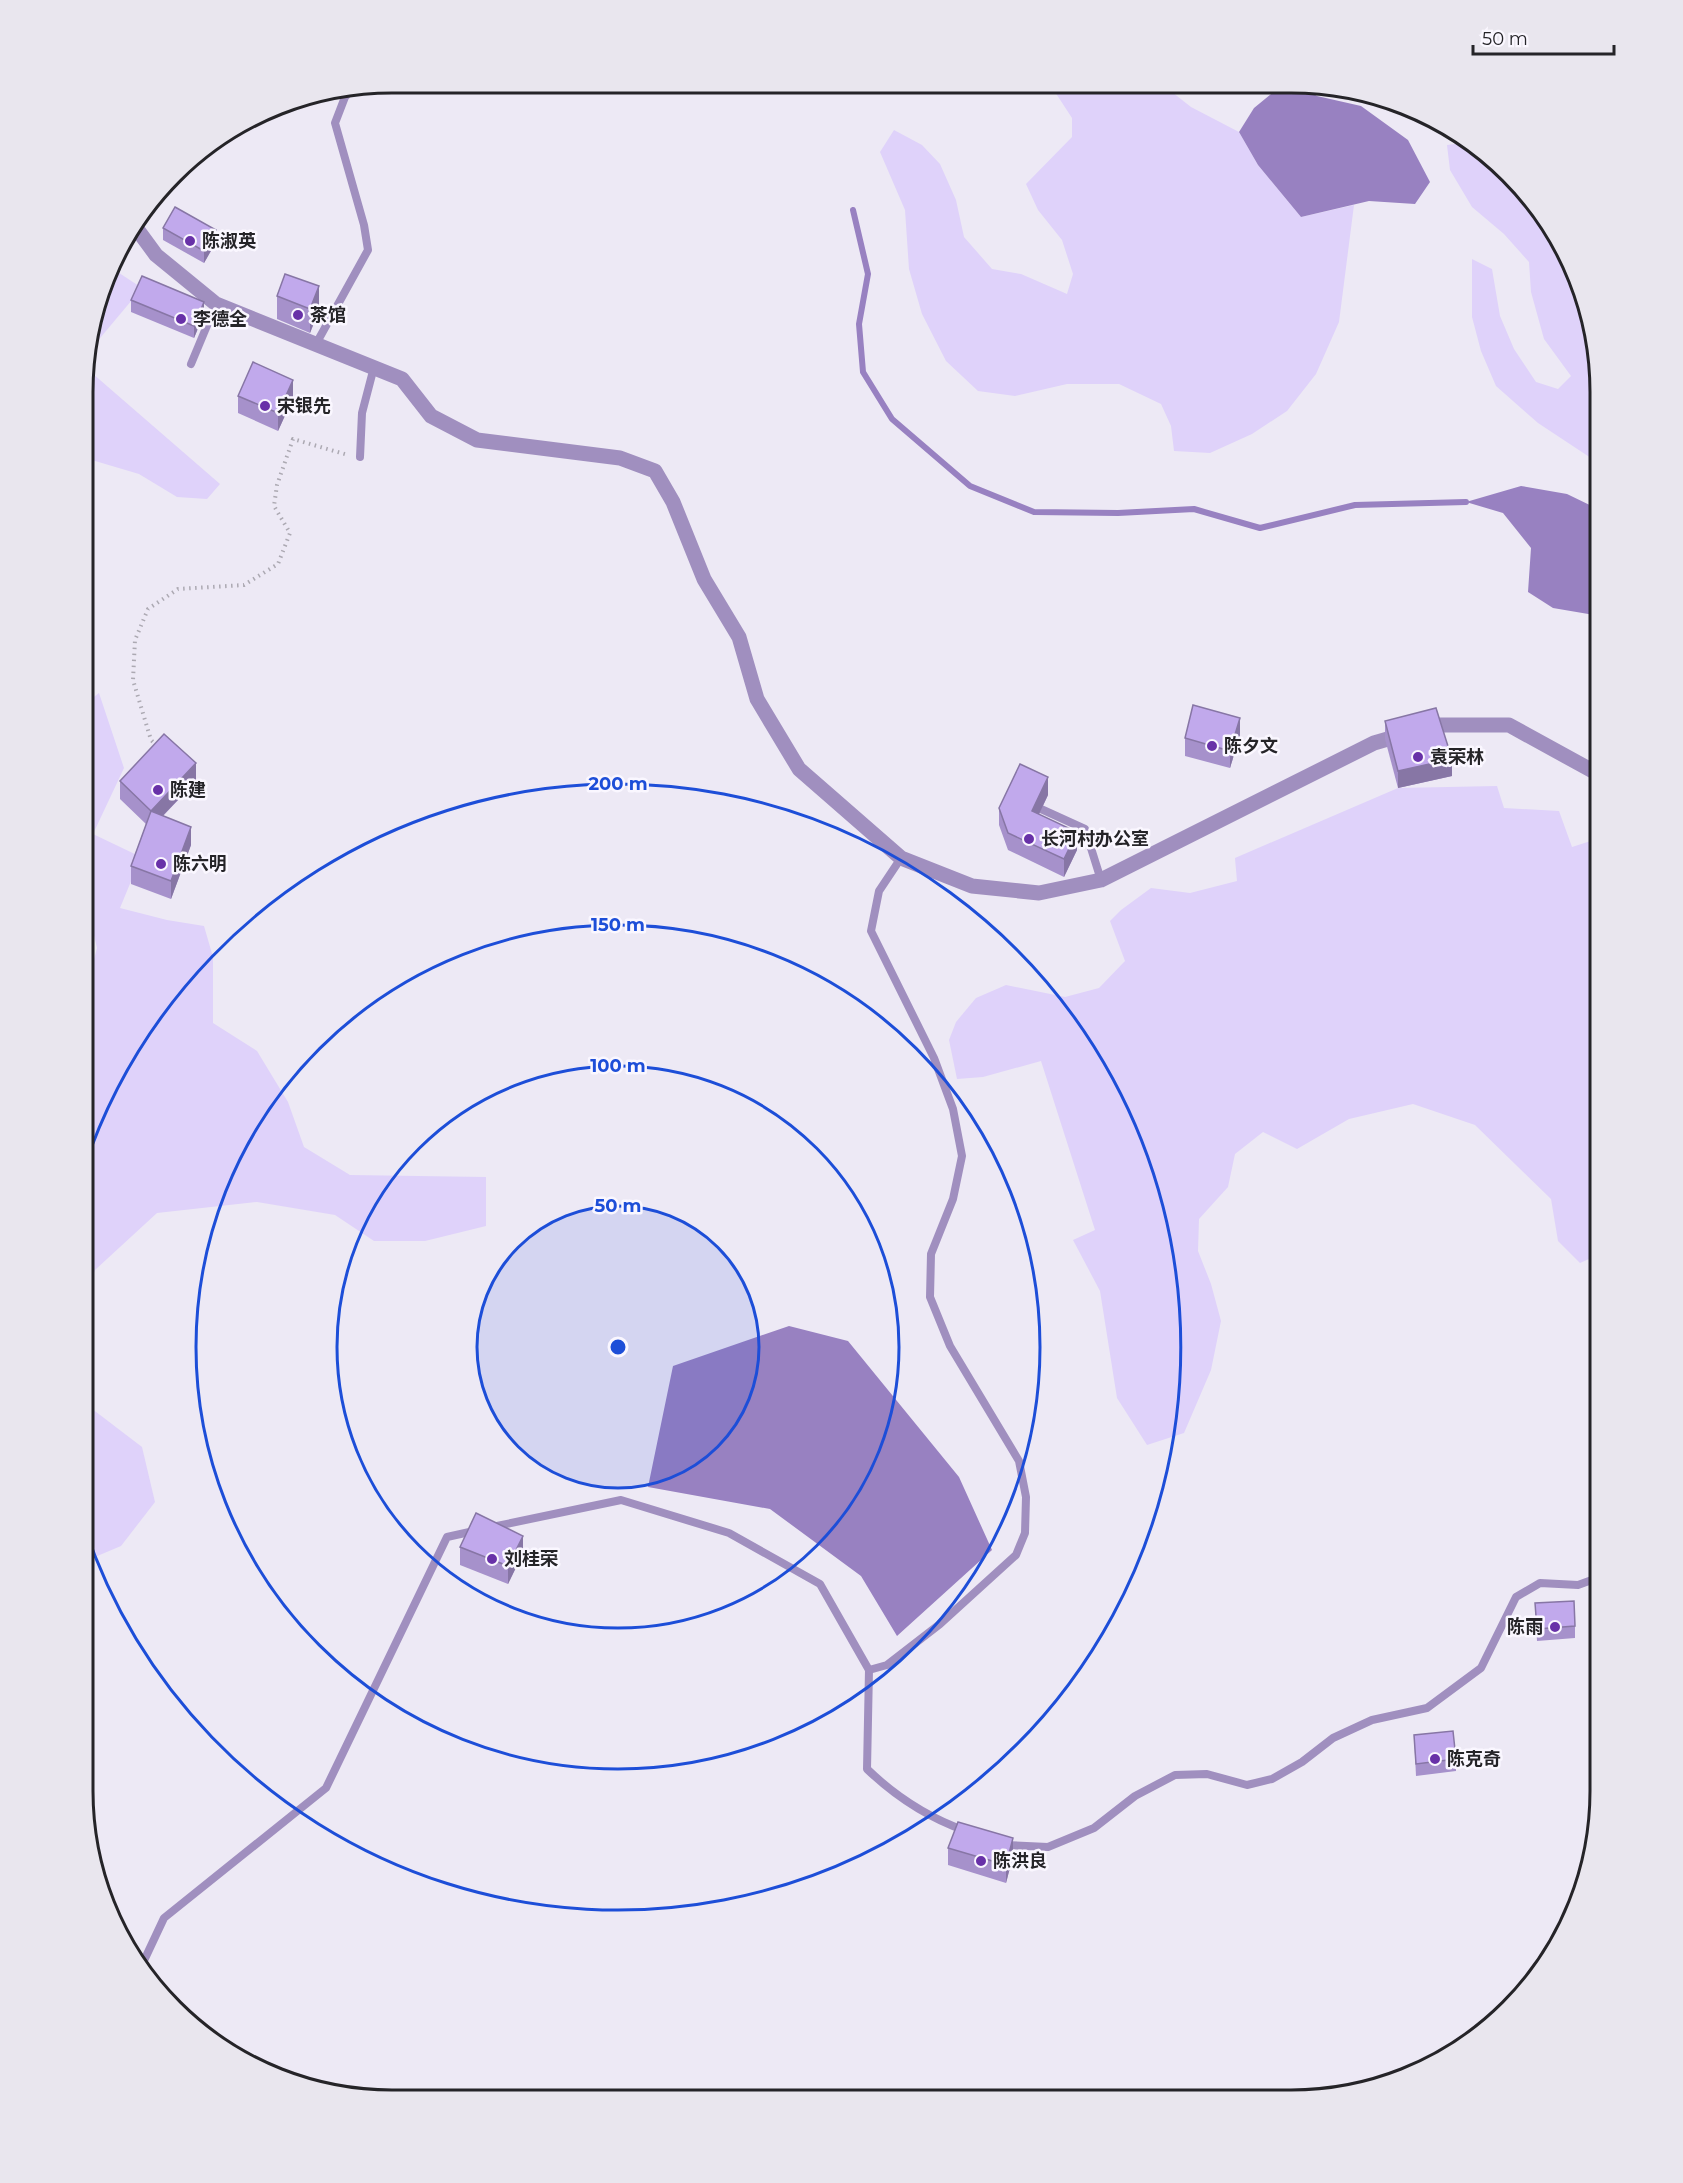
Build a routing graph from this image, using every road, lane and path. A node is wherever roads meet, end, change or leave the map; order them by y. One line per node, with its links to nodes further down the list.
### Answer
1 (345, 97): 4 (lane)
2 (139, 232): 3 (street)
3 (216, 304): 4 (street); 5 (lane)
4 (316, 344): 6 (street)
5 (191, 364)
6 (374, 368): 7 (lane); 11 (street)
7 (360, 457): 8 (path)
8 (164, 752)
9 (1590, 770): 12 (street)
10 (1041, 809): 12 (lane)
11 (901, 858): 12 (street); 14 (lane)
12 (1101, 880)
13 (1590, 1581): 16 (lane)
14 (869, 1670): 15 (lane); 17 (lane)
15 (977, 1835)
16 (998, 1842)
17 (145, 1959)

